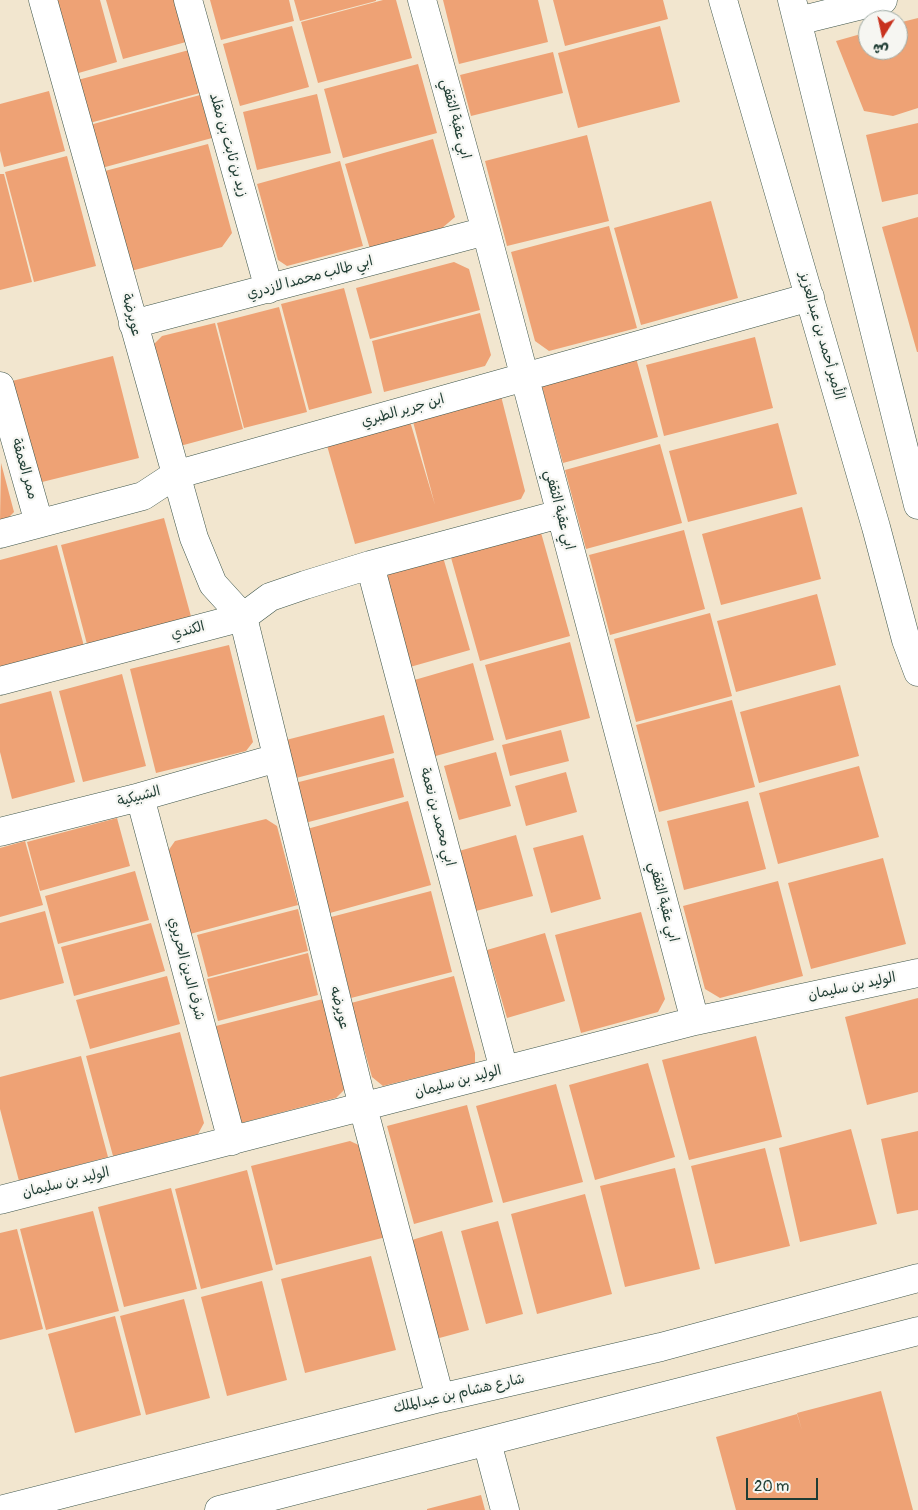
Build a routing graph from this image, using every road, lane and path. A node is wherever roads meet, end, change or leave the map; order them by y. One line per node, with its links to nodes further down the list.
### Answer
1 (43, 0): 10 (street, عويرضة)
2 (188, 0): 8 (street, زيد بن ثابت بن مقلد)
3 (422, 0): 7 (street, ابي عقبة الثقفي)
4 (723, 0): 9 (street, الأمير أحمد بن عبدالعزيز)
5 (883, 0): 6 (street)
6 (795, 10): 14 (street)
7 (486, 231): 8 (street, ابي طالب محمدا لازدري); 11 (street, ابي عقبة الثقفي)
8 (269, 289): 10 (street, ابي طالب محمدا لازدري)
9 (810, 297): 11 (street, ابن جرير الطبري); 20 (street, الأمير أحمد بن عبدالعزيز)
10 (133, 324): 13 (street, عويرضة)
11 (524, 378): 13 (street, ابن جرير الطبري); 15 (street, ابي عقبة الثقفي)
12 (0, 386): 16 (street, ممر العمقة)
13 (175, 475): 16 (street, ابن جرير الطبري); 19 (street, عويرضة)
14 (916, 502)
15 (560, 514): 18 (street, الكندي); 26 (street, ابي عقبة الثقفي)
16 (39, 523): 17 (street, ابن جرير الطبري)
17 (0, 534)
18 (370, 565): 19 (street, الكندي); 27 (street, ابي محمد بن نعمة)
19 (243, 616): 21 (street, الكندي); 22 (street, عويرضه)
20 (918, 672)
21 (0, 681)
22 (277, 758): 23 (street, الشبيكية); 28 (street, عويرضه)
23 (140, 797): 24 (street, الشبيكية); 29 (street, شرف الدين الحريري)
24 (0, 832)
25 (918, 973): 26 (street, الوليد بن سليمان)
26 (695, 1021): 27 (street, الوليد بن سليمان)
27 (504, 1070): 28 (street, الوليد بن سليمان)
28 (363, 1107): 29 (street, الوليد بن سليمان); 33 (street, عويرضه)
29 (232, 1141): 30 (street, الوليد بن سليمان)
30 (0, 1200)
31 (912, 1276): 33 (street, شارع هشام بن عبدالملك)
32 (918, 1331): 34 (street)
33 (440, 1398): 35 (street, شارع هشام بن عبدالملك)
34 (487, 1442): 36 (street); 37 (street)
35 (0, 1510)
36 (219, 1510)
37 (506, 1510)

